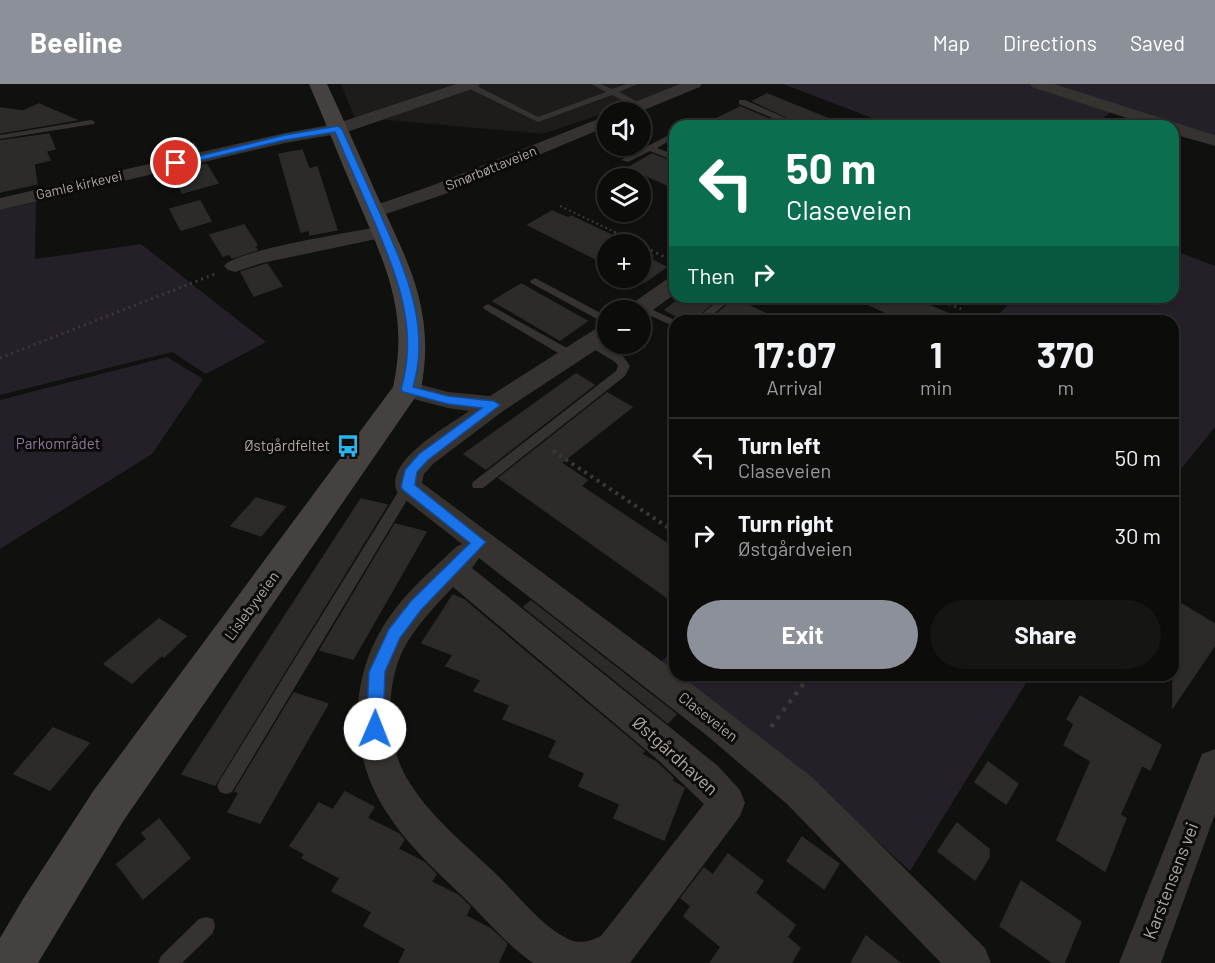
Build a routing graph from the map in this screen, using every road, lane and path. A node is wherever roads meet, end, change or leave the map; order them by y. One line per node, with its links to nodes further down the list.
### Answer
1 (318, 84): 15 (street, Lislebyveien)
2 (470, 84): 7 (lane); 15 (street, Gamle kirkevei)
3 (595, 84): 7 (lane)
4 (634, 84): 7 (lane)
5 (694, 84): 9 (street)
6 (1038, 84): 12 (street)
7 (613, 93): 8 (lane)
8 (624, 102)
9 (650, 102)
10 (742, 102): 11 (lane)
11 (786, 120)
12 (1149, 120)
13 (91, 122): 17 (lane)
14 (597, 125): 27 (street, Smørbøttaveien)
15 (338, 129): 25 (street, Gamle kirkevei); 27 (street, Lislebyveien)
16 (1179, 130): 19 (street)
17 (0, 137)
18 (669, 138): 20 (lane)
19 (1215, 141)
20 (651, 148)
21 (651, 148): 23 (lane)
22 (633, 156): 24 (lane)
23 (669, 156)
24 (625, 160)
25 (0, 204)
26 (560, 206): 28 (path)
27 (379, 222): 31 (street); 45 (street, Lislebyveien)
28 (617, 234)
29 (651, 250): 30 (path)
30 (669, 259)
31 (235, 266): 44 (path)
32 (535, 281): 40 (lane)
33 (669, 288): 34 (street)
34 (651, 301)
35 (721, 303): 41 (lane)
36 (946, 303): 38 (path)
37 (488, 307): 43 (lane)
38 (961, 309)
39 (651, 314): 42 (lane)
40 (597, 315)
41 (706, 315)
42 (669, 321)
43 (590, 343): 46 (street); 47 (lane)
44 (0, 358)
45 (407, 389): 46 (street); 58 (street, Lislebyveien)
46 (494, 405): 48 (street)
47 (536, 440): 49 (lane); 50 (path)
48 (409, 478): 51 (street, Claseveien); 56 (lane)
49 (478, 485)
50 (669, 528)
51 (479, 542): 52 (street, Østgårdhaven); 54 (street, Claseveien)
52 (452, 569): 60 (street, Østgårdhaven); 60 (street, Østgårdhaven)
53 (805, 681): 54 (path)
54 (751, 752): 61 (street, Claseveien)
55 (1215, 765): 62 (street, Karstensens vei)
56 (226, 786)
57 (206, 926): 59 (lane)
58 (12, 963)
59 (168, 963)
60 (581, 963)
61 (969, 963)
62 (1140, 963)

